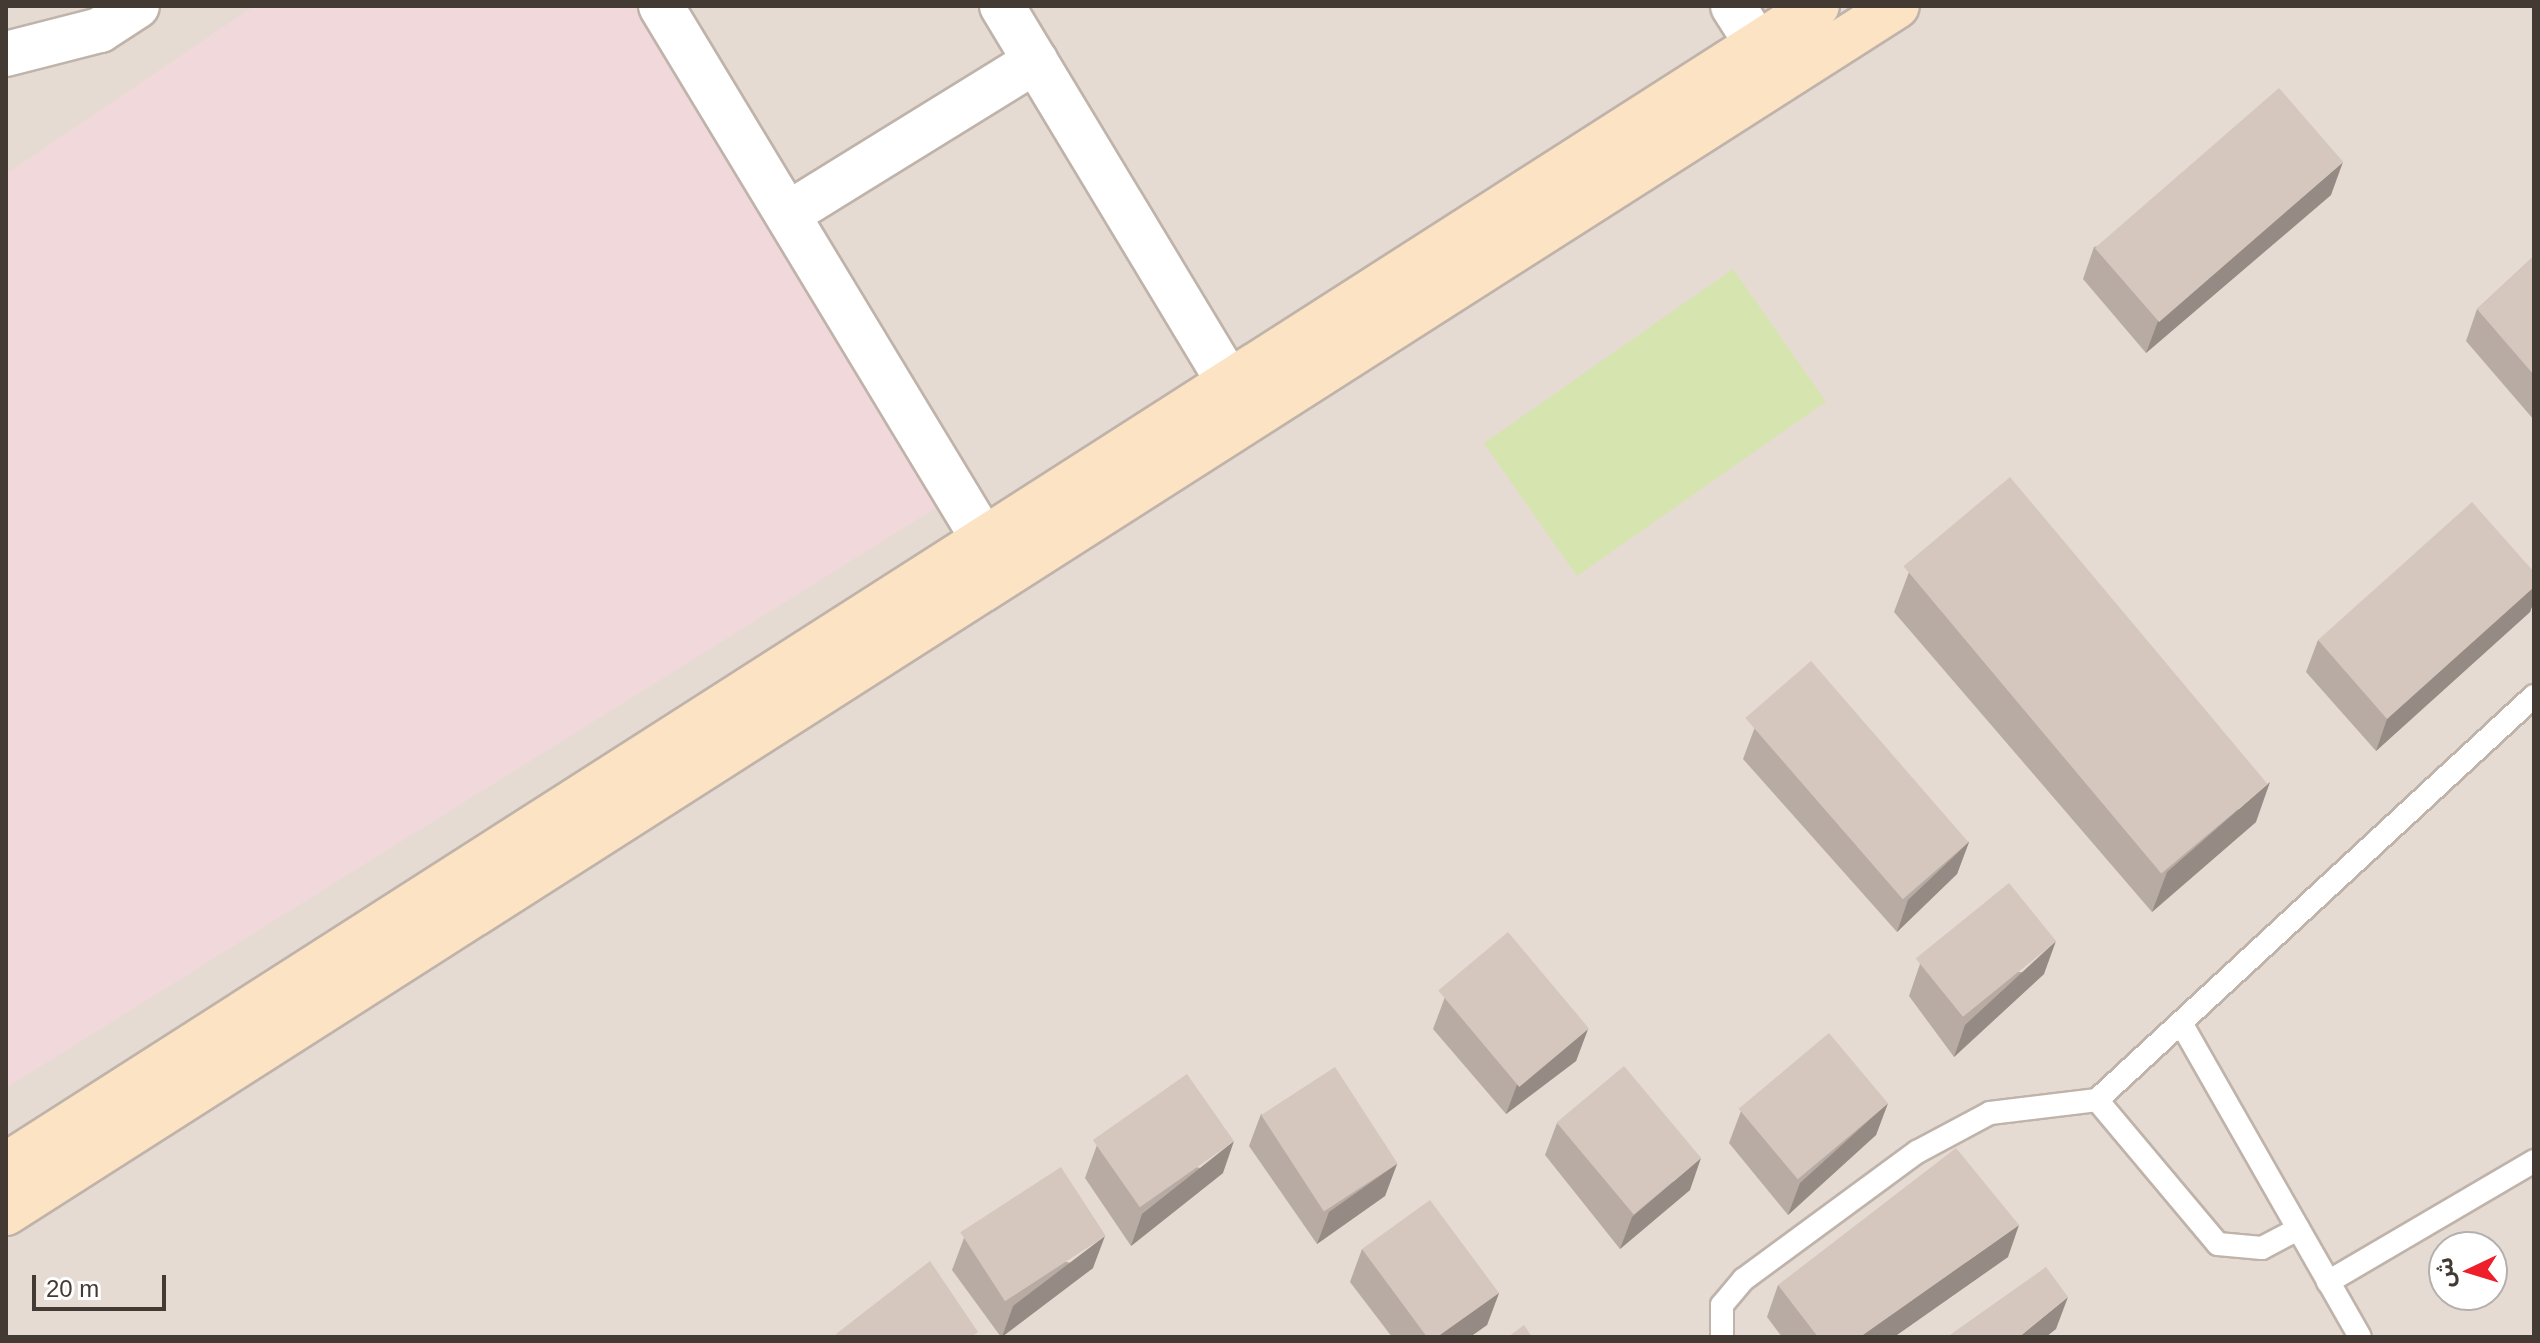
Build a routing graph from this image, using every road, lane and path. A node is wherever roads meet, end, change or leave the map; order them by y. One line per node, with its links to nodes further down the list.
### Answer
1 (137, 6): 8 (street)
2 (661, 6): 11 (street)
3 (1733, 6): 7 (street)
4 (1817, 6): 7 (main road)
5 (1897, 6): 10 (main road)
6 (1009, 9): 9 (street)
7 (1758, 44): 10 (street); 12 (main road)
8 (6, 54)
9 (1036, 61): 11 (street); 12 (street)
10 (1781, 80): 12 (main road)
11 (788, 214): 13 (street)
12 (1240, 400): 13 (main road)
13 (994, 557): 18 (main road); 19 (main road)
14 (2534, 696): 15 (lane)
15 (2181, 1023): 16 (lane); 20 (lane)
16 (2097, 1100): 20 (lane); 23 (lane)
17 (2534, 1161): 21 (lane)
18 (6, 1165)
19 (6, 1213)
20 (2298, 1229): 21 (lane)
21 (2328, 1282): 22 (lane)
22 (2349, 1317): 24 (lane); 25 (lane)
23 (1722, 1337)
24 (2336, 1337)
25 (2360, 1337)

